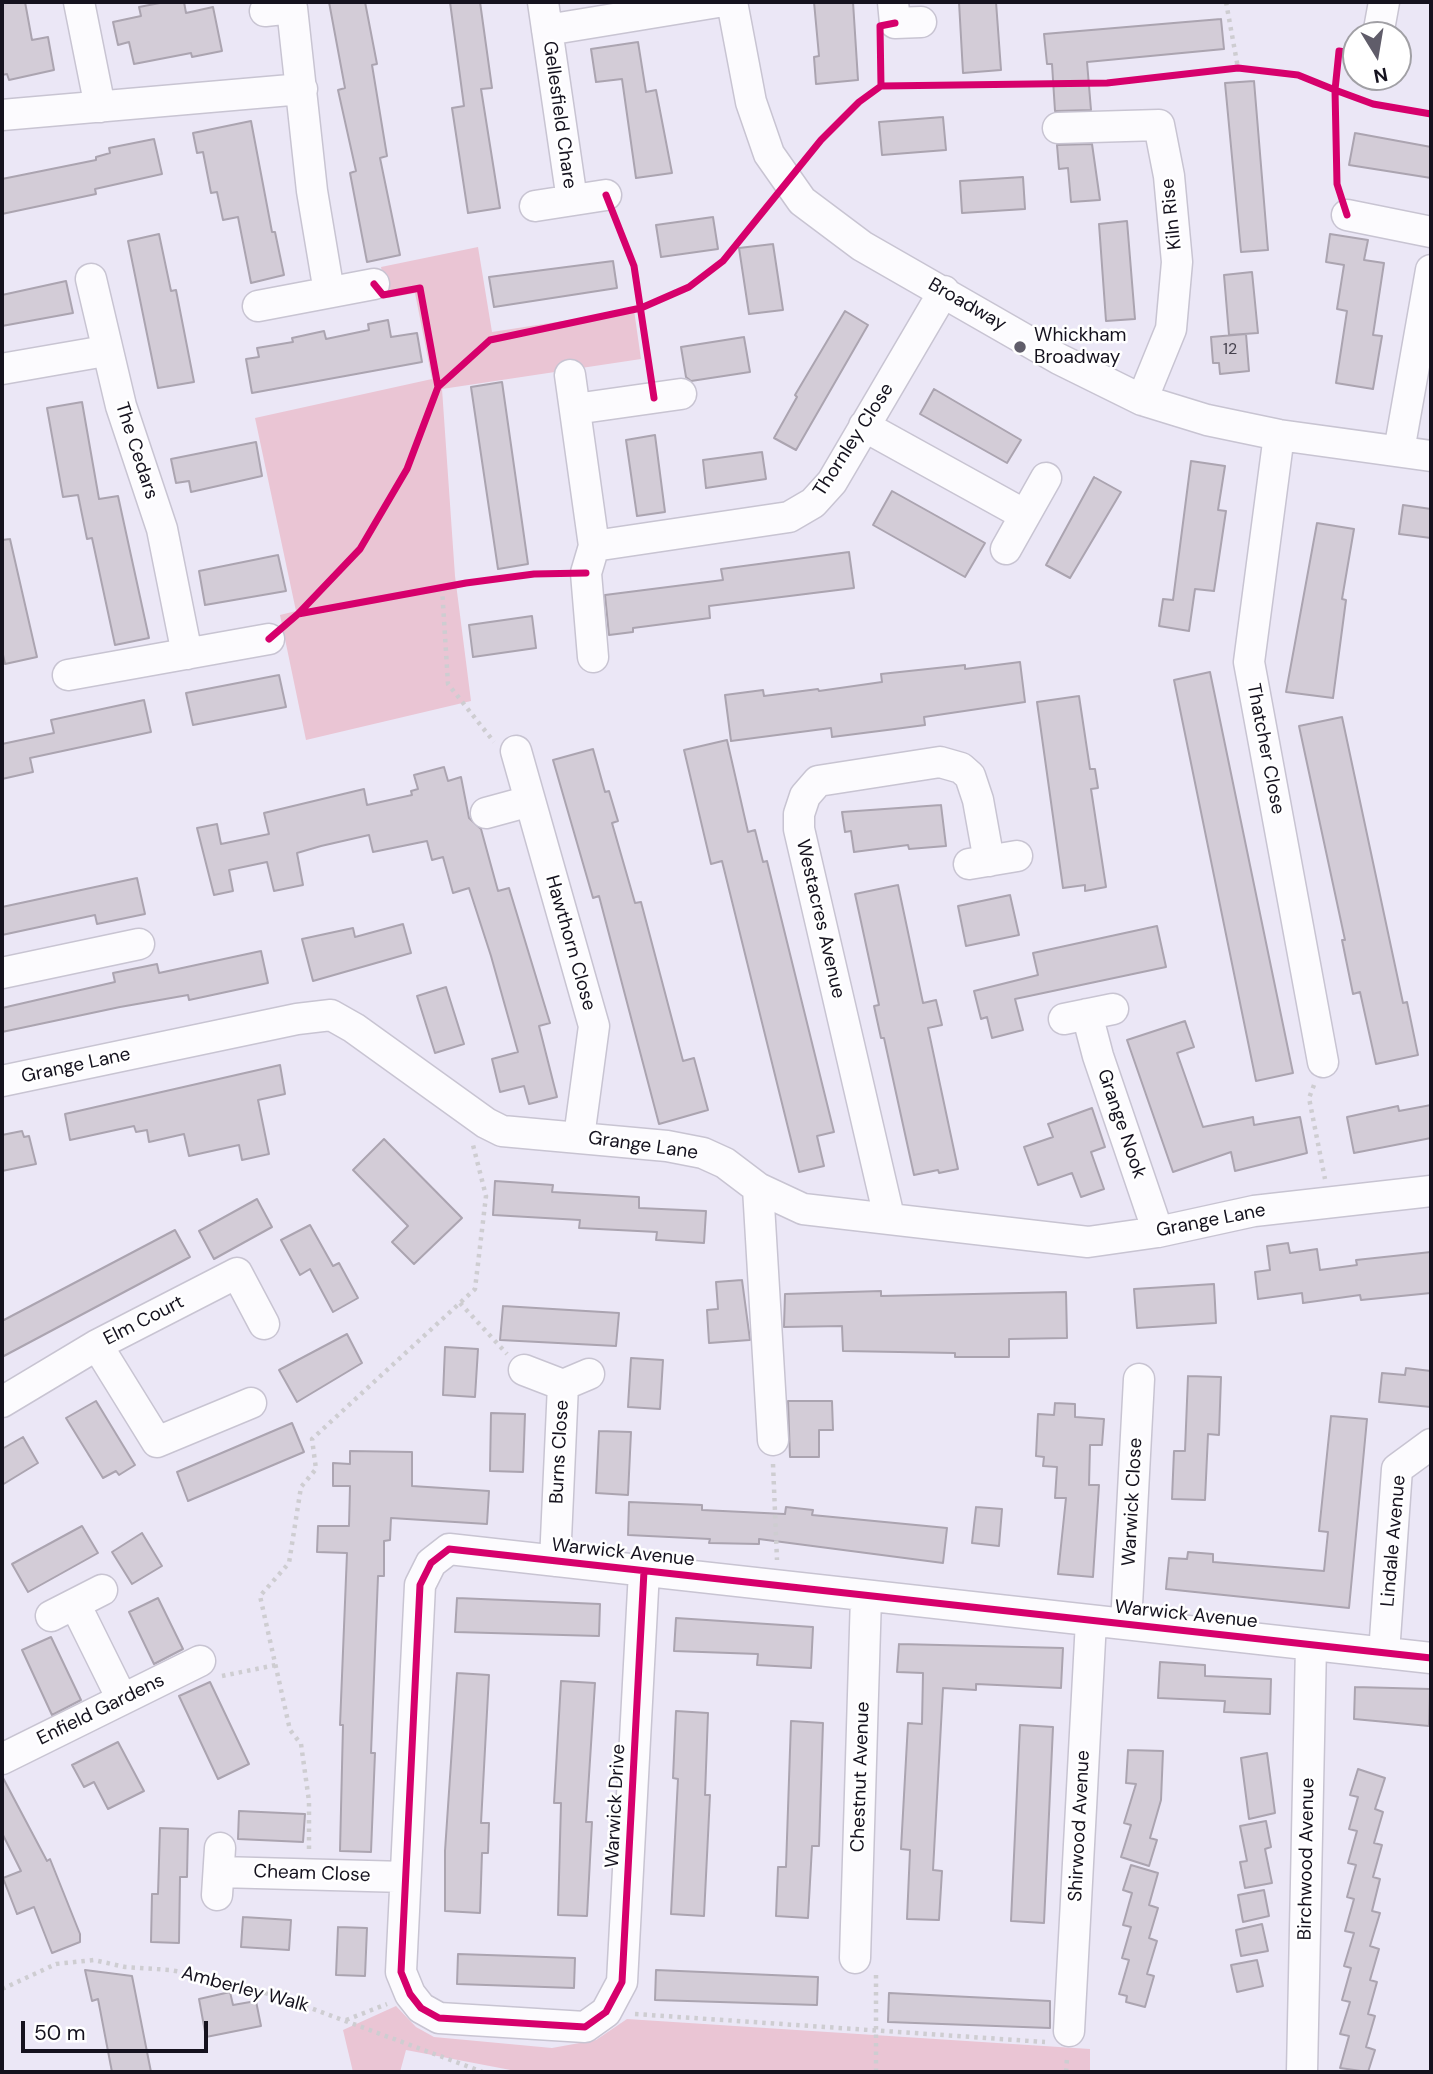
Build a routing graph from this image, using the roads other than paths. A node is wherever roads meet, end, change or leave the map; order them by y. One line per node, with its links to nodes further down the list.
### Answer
1 (79, 2): 11 (street)
2 (718, 2): 7 (street, Gellesfield Chare)
3 (732, 2): 22 (street, Broadway)
4 (893, 2): 9 (street)
5 (1384, 2): 8 (street)
6 (265, 11): 10 (street)
7 (545, 16): 15 (street, Gellesfield Chare)
8 (1381, 21)
9 (921, 22)
10 (302, 89): 11 (street); 23 (street)
11 (100, 107): 12 (street)
12 (2, 115)
13 (1058, 128): 29 (street, Kiln Rise)
14 (606, 195): 15 (street, Gellesfield Chare)
15 (572, 200): 16 (street, Gellesfield Chare)
16 (535, 206)
17 (1348, 215): 18 (street)
18 (1431, 232)
19 (1431, 270): 33 (street)
20 (91, 279): 25 (street, The Cedars)
21 (374, 284): 23 (street)
22 (944, 291): 29 (street, Broadway); 31 (street, Thornley Close)
23 (328, 292): 24 (street)
24 (258, 306)
25 (105, 351): 26 (street); 40 (street, The Cedars)
26 (2, 369)
27 (570, 375): 30 (street)
28 (681, 394): 30 (street)
29 (1142, 400): 32 (street, Broadway)
30 (575, 409): 37 (street)
31 (864, 426): 36 (street); 37 (street, Thornley Close)
32 (1279, 435): 33 (street, Broadway); 50 (street, Thatcher Close)
33 (1399, 451): 34 (street, Broadway)
34 (1431, 456)
35 (1046, 478): 36 (street)
36 (1025, 515): 38 (street)
37 (594, 546): 41 (street)
38 (1006, 550)
39 (269, 639): 40 (street)
40 (187, 654): 42 (street)
41 (593, 657)
42 (68, 675)
43 (516, 751): 44 (street, Hawthorn Close)
44 (530, 801): 45 (street); 52 (street, Hawthorn Close)
45 (486, 813)
46 (992, 860): 55 (street, Westacres Avenue)
47 (139, 944): 48 (street)
48 (2, 973)
49 (1088, 1014): 56 (street, Grange Nook)
50 (1323, 1062)
51 (2, 1081): 52 (street, Grange Lane)
52 (579, 1137): 53 (street, Grange Lane)
53 (758, 1188): 55 (street, Grange Lane); 63 (street)
54 (1431, 1191): 56 (street, Grange Lane)
55 (890, 1217): 56 (street, Grange Lane)
56 (1158, 1233)
57 (264, 1324): 58 (street, Elm Court)
58 (97, 1345): 61 (street, Elm Court); 62 (street)
59 (524, 1370): 65 (street, Burns Close)
60 (1139, 1379): 70 (street, Warwick Close)
61 (2, 1402)
62 (234, 1403)
63 (773, 1440)
64 (1431, 1444): 72 (street, Lindale Avenue)
65 (555, 1561): 66 (street, Warwick Avenue); 78 (street, Warwick Avenue)
66 (644, 1571): 68 (street, Warwick Avenue); 80 (street, Warwick Drive)
67 (102, 1590): 75 (street)
68 (866, 1595): 69 (street, Warwick Avenue); 79 (street, Chestnut Avenue)
69 (1091, 1620): 70 (street, Warwick Avenue); 81 (street, Shirwood Avenue)
70 (1126, 1624): 71 (street, Warwick Avenue)
71 (1311, 1645): 72 (street, Warwick Avenue); 82 (street, Birchwood Avenue)
72 (1384, 1653): 73 (street, Warwick Avenue)
73 (1431, 1658)
74 (200, 1661): 75 (street, Enfield Gardens)
75 (122, 1699): 76 (street, Enfield Gardens)
76 (2, 1759)
77 (219, 1871): 78 (street, Cheam Close)
78 (405, 1877): 80 (street, Warwick Avenue)
79 (855, 1958)
80 (410, 1994)
81 (1063, 2042)
82 (1302, 2072)

